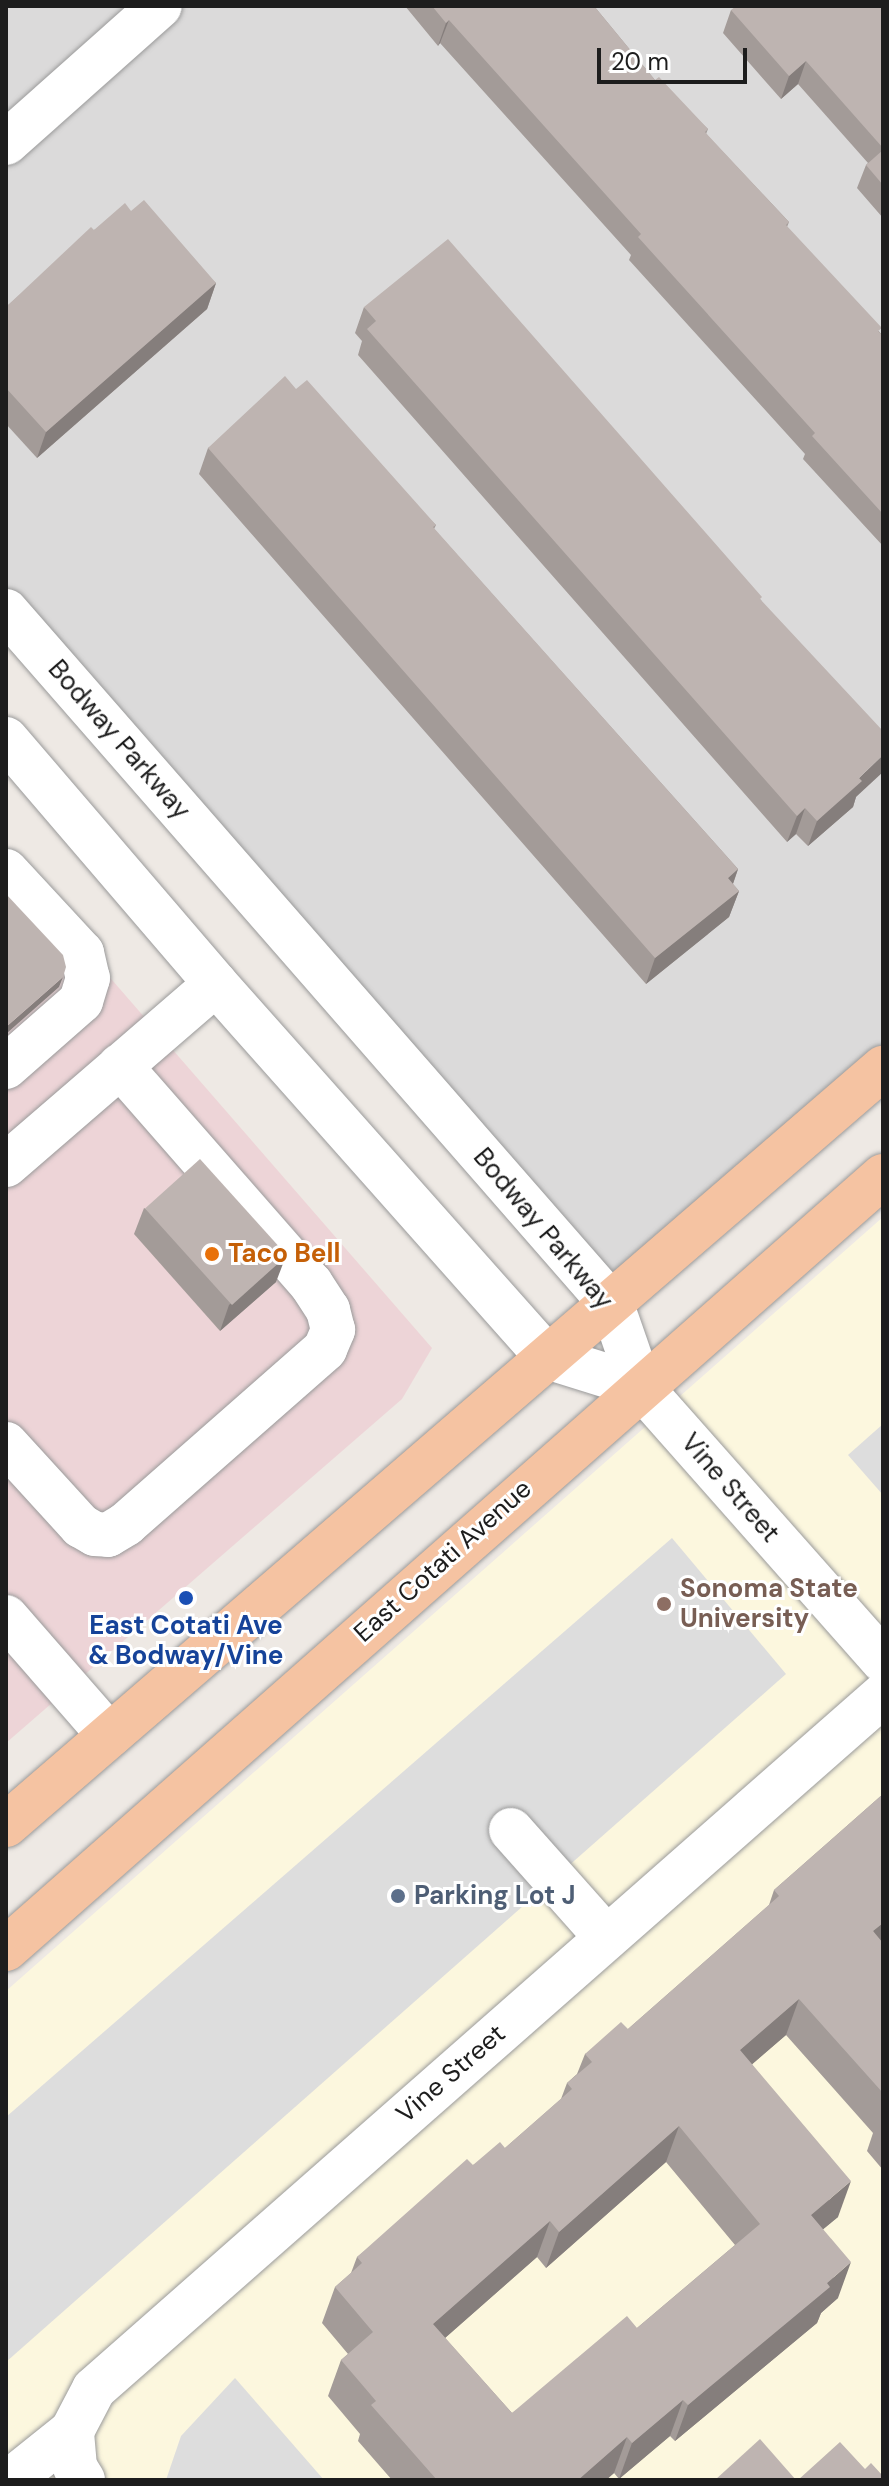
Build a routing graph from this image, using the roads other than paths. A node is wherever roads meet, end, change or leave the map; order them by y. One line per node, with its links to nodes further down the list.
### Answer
1 (160, 6): 2 (street)
2 (6, 143)
3 (6, 611): 12 (street, Bodway Parkway)
4 (6, 739): 6 (street)
5 (6, 871): 8 (street)
6 (216, 984): 7 (street); 13 (street)
7 (120, 1066): 10 (street); 15 (street)
8 (6, 1067)
9 (883, 1068): 12 (main road)
10 (6, 1165)
11 (883, 1176): 14 (main road, East Cotati Avenue)
12 (612, 1305): 13 (main road); 14 (street, Bodway Parkway)
13 (547, 1357): 14 (street); 19 (main road)
14 (640, 1386): 17 (street, Vine Street); 23 (main road, East Cotati Avenue)
15 (6, 1444)
16 (7, 1619): 19 (street)
17 (883, 1661)
18 (883, 1695): 22 (street, Vine Street)
19 (109, 1735): 20 (main road)
20 (6, 1825)
21 (511, 1830): 22 (street)
22 (606, 1937): 24 (street, Vine Street)
23 (6, 1949)
24 (72, 2431): 25 (street); 26 (street)
25 (11, 2480)
26 (83, 2480)

